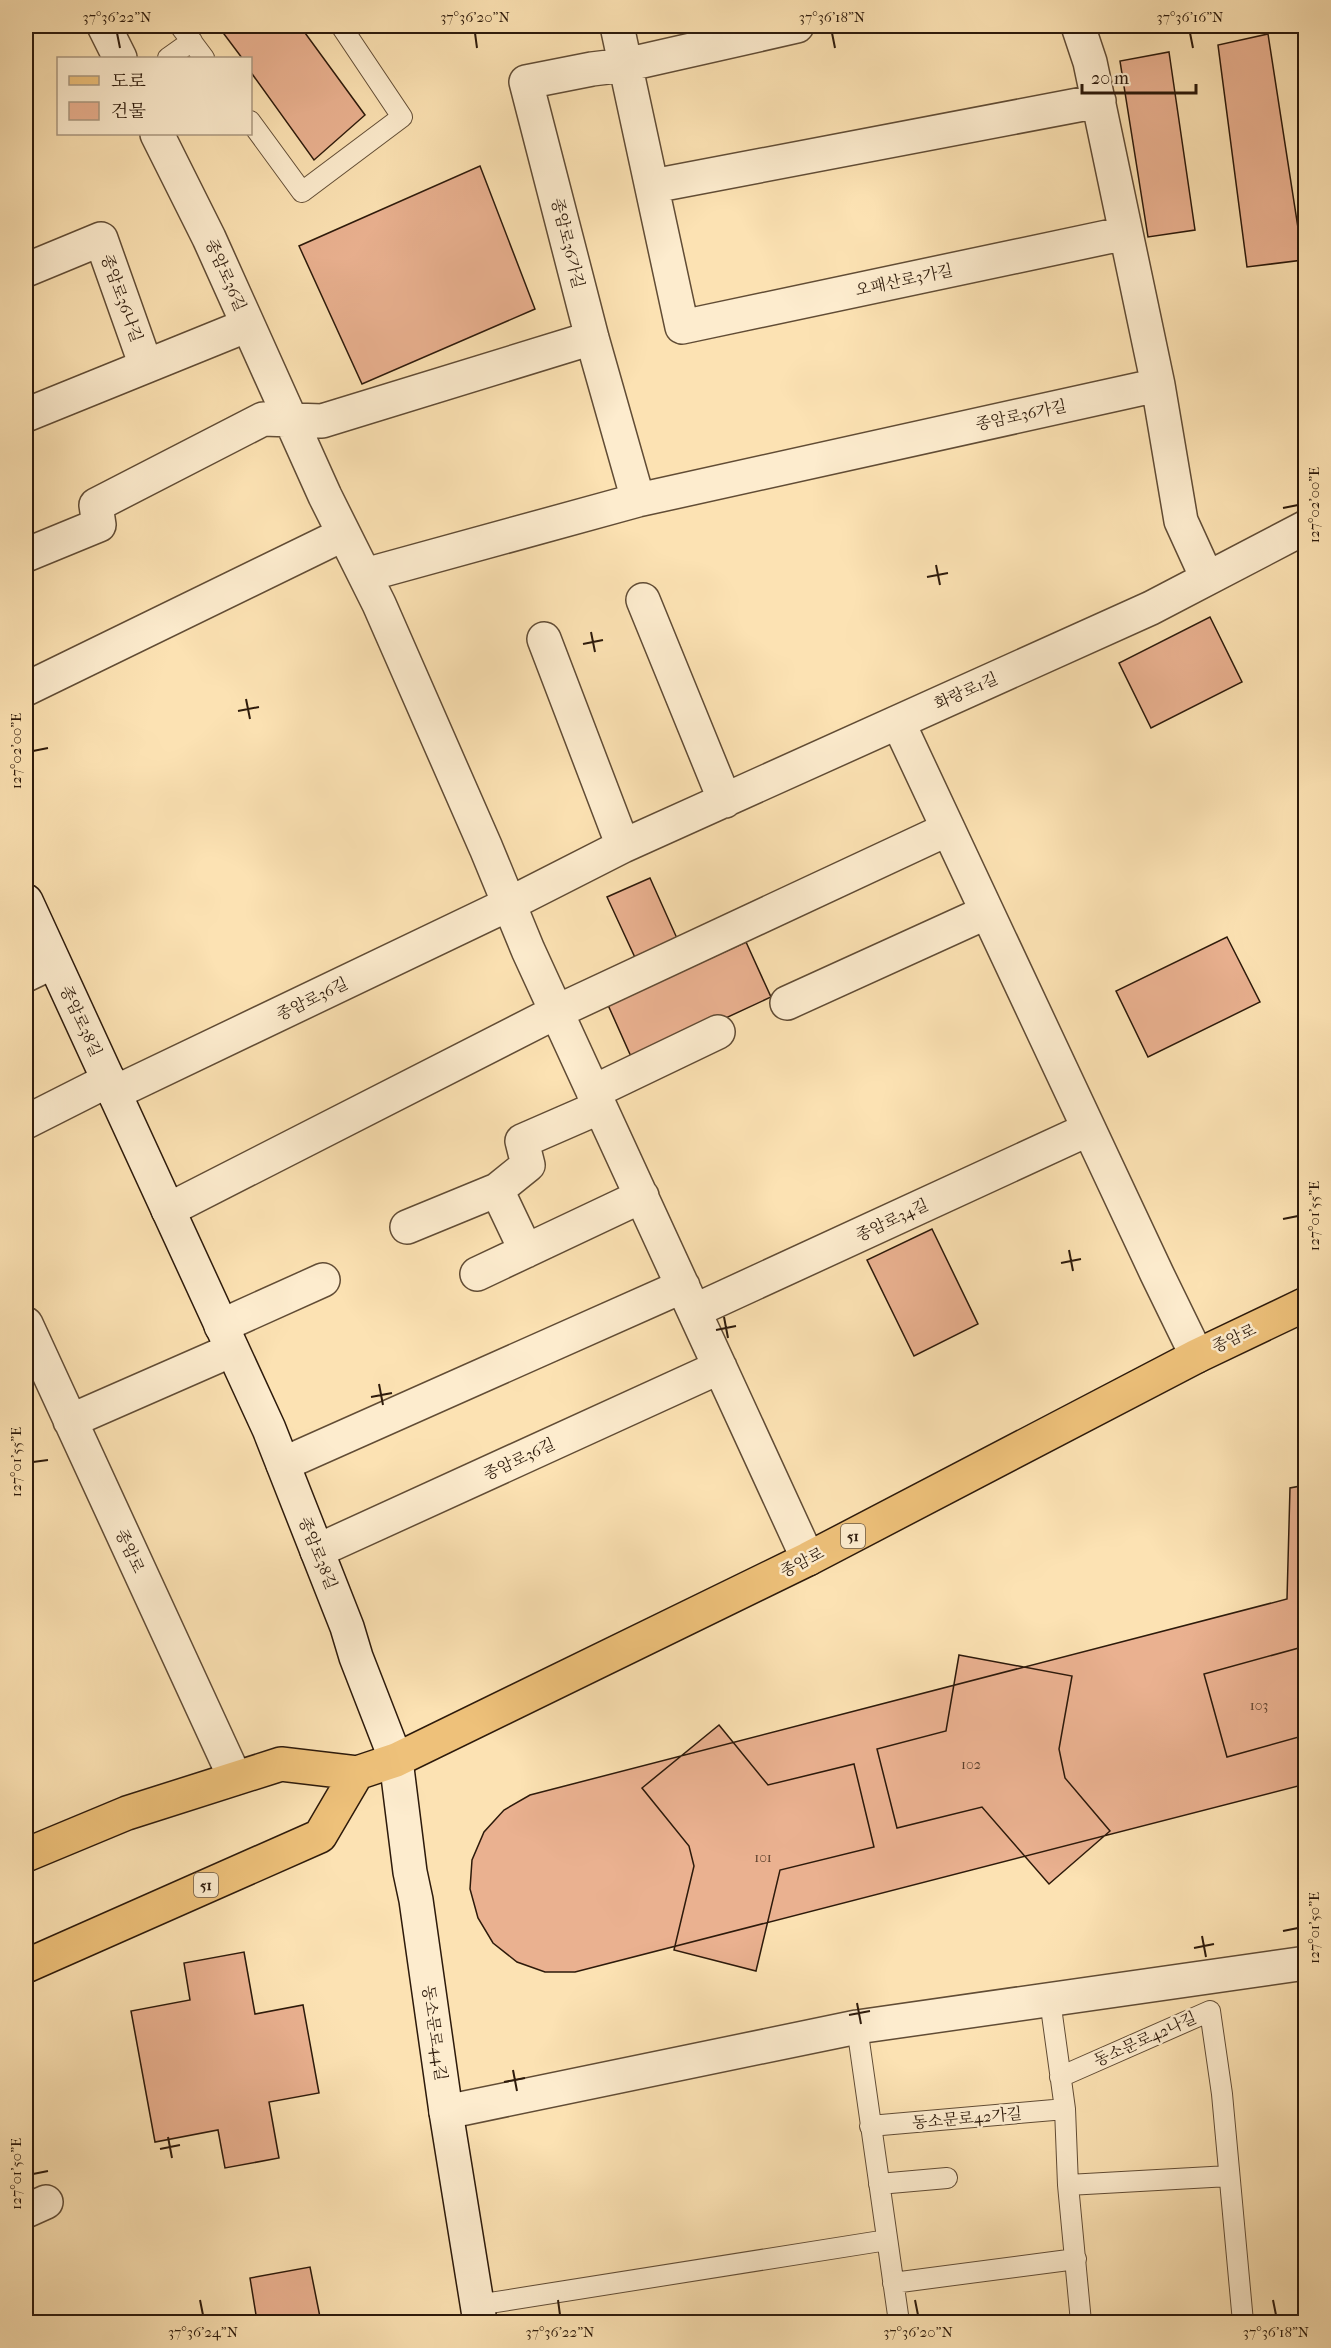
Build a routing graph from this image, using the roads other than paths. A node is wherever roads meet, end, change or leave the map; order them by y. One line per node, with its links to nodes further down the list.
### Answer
1 (104, 26): 7 (street)
2 (341, 26): 12 (lane)
3 (617, 26): 10 (street)
4 (797, 26): 10 (street)
5 (1078, 26): 11 (street)
6 (186, 33): 8 (lane); 9 (lane)
7 (120, 57)
8 (169, 57)
9 (203, 57)
10 (625, 65): 14 (street); 18 (street, 종암로36가길)
11 (1099, 101): 14 (street); 15 (street)
12 (252, 124)
13 (158, 135): 17 (street, 종암로36길)
14 (653, 186): 15 (street, 오패산로3가길)
15 (1126, 233): 20 (street)
16 (26, 270): 19 (street, 종암로36나길)
17 (248, 325): 19 (street); 22 (street, 종암로36길)
18 (592, 338): 22 (street); 23 (street, 종암로36가길)
19 (146, 366): 21 (street)
20 (1158, 385): 23 (street, 종암로36가길); 28 (street)
21 (26, 415)
22 (290, 419): 25 (street, 종암로36길); 26 (street)
23 (638, 500): 27 (street, 종암로36가길)
24 (1305, 527): 28 (street, 화랑로1길)
25 (344, 534): 27 (street, 종암로36길); 31 (street)
26 (26, 555)
27 (365, 575): 37 (street, 종암로36길)
28 (1207, 578): 32 (street, 화랑로1길)
29 (643, 600): 33 (street)
30 (544, 639): 35 (street)
31 (26, 688)
32 (898, 722): 33 (street, 화랑로1길); 34 (street)
33 (724, 801): 35 (street, 화랑로1길)
34 (948, 829): 38 (street); 41 (street)
35 (623, 846): 37 (street, 화랑로1길)
36 (26, 901): 39 (street, 종암로38길)
37 (509, 904): 41 (street, 종암로36길); 43 (street, 종암로36길)
38 (987, 912): 40 (street); 46 (street)
39 (39, 968): 43 (street, 종암로38길)
40 (787, 1003)
41 (556, 1012): 44 (street, 종암로36길); 49 (street)
42 (718, 1032): 44 (street)
43 (111, 1086): 45 (street); 49 (street, 종암로38길)
44 (596, 1099): 47 (street); 48 (street, 종암로36길)
45 (26, 1122)
46 (1089, 1129): 54 (street, 종암로34길); 58 (street)
47 (497, 1190): 50 (street); 51 (street)
48 (642, 1196): 51 (street); 54 (street, 종암로36길)
49 (168, 1210): 57 (street, 종암로38길)
50 (407, 1227)
51 (526, 1251): 52 (street)
52 (477, 1274)
53 (322, 1280): 57 (street)
54 (689, 1299): 59 (street, 종암로36길); 61 (street)
55 (1302, 1307): 58 (main road, 종암로 / 51)
56 (26, 1324): 60 (street, 종암로)
57 (226, 1338): 60 (street); 61 (street, 종암로38길)
58 (1197, 1356): 63 (main road, 종암로 / 51)
59 (720, 1367): 62 (street, 종암로36길); 63 (street, 종암로36길)
60 (70, 1421): 66 (street, 종암로)
61 (283, 1464): 62 (street, 종암로38길)
62 (317, 1551): 64 (street, 종암로38길)
63 (808, 1559): 64 (main road, 종암로 / 51)
64 (396, 1760): 65 (main road, 종암로 / 51); 74 (street, 동소문로44길)
65 (357, 1773): 66 (main road, 종암로 / 51); 69 (main road, 51)
66 (235, 1778): 67 (main road, 종암로 / 51)
67 (26, 1855)
68 (1305, 1963): 70 (street)
69 (26, 1966)
70 (1050, 2000): 71 (street); 72 (lane)
71 (857, 2027): 74 (street); 75 (lane)
72 (1060, 2077): 73 (lane); 76 (lane, 동소문로42나길)
73 (1065, 2109): 75 (lane, 동소문로42가길); 79 (lane)
74 (446, 2112): 83 (street, 동소문로44길)
75 (870, 2126): 78 (lane)
76 (1229, 2176): 79 (lane); 86 (lane, 동소문로42나길)
77 (946, 2178): 78 (lane)
78 (879, 2184): 80 (lane)
79 (1068, 2185): 81 (lane)
80 (887, 2240): 82 (lane); 83 (lane, 동소문로44길)
81 (1076, 2259): 82 (lane); 85 (lane)
82 (893, 2283): 84 (lane)
83 (479, 2314)
84 (899, 2322)
85 (1081, 2322)
86 (1243, 2322)

